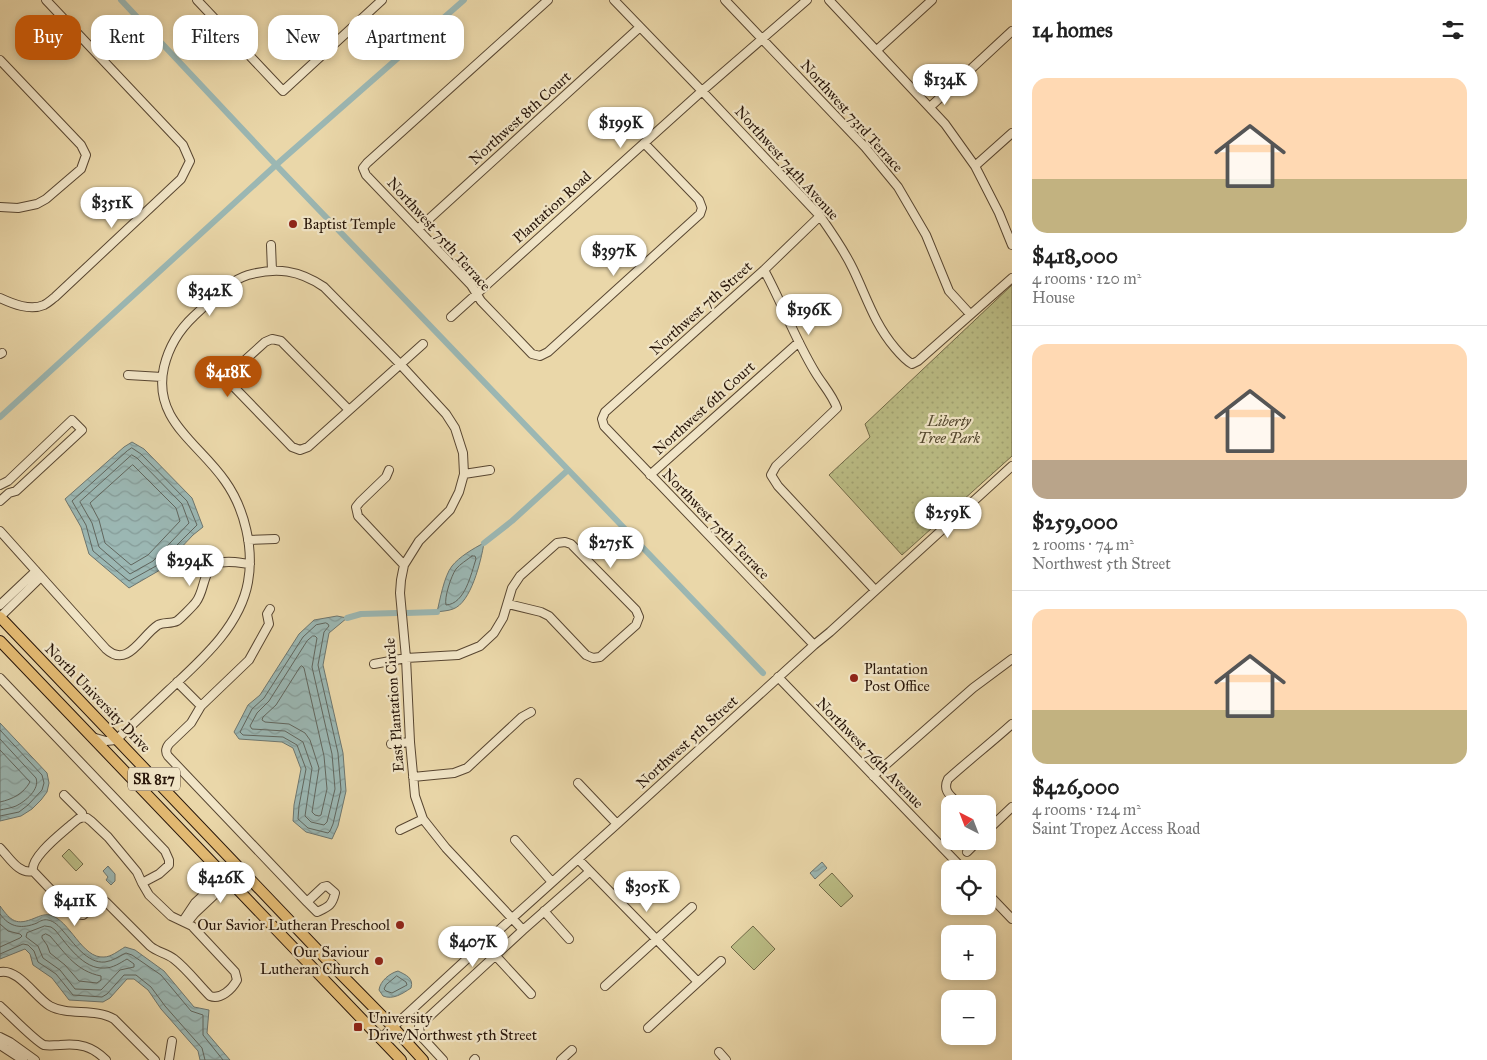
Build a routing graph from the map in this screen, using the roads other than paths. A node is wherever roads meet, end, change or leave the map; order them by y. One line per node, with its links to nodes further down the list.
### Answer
1 (46, 0): 29 (street)
2 (198, 0): 3 (street)
3 (382, 0)
4 (548, 0): 22 (street, Northwest 75th Terrace)
5 (614, 0): 10 (street, Northwest 74th Avenue)
6 (725, 0): 12 (street, Northwest 73rd Terrace)
7 (807, 0): 12 (street, Plantation Road)
8 (829, 0): 13 (street)
9 (932, 0): 13 (street)
10 (640, 27): 15 (street, Northwest 74th Avenue); 22 (street, Northwest 8th Court)
11 (1012, 31): 16 (street)
12 (762, 38): 15 (street, Plantation Road); 30 (street, Northwest 73rd Terrace)
13 (877, 50): 16 (street)
14 (0, 60): 20 (street)
15 (702, 91): 18 (street, Plantation Road); 21 (street, Northwest 74th Avenue)
16 (930, 107): 19 (street)
17 (1012, 133): 19 (street)
18 (644, 143): 28 (street, Plantation Road); 28 (street, Northwest 75th Terrace)
19 (975, 166): 24 (street)
20 (0, 207)
21 (820, 216): 25 (street, Northwest 7th Street); 30 (street, Northwest 74th Avenue)
22 (418, 229): 28 (street, Northwest 75th Terrace)
23 (271, 245): 26 (street)
24 (1012, 245)
25 (764, 270): 32 (street); 38 (street, Northwest 7th Street)
26 (272, 271): 34 (street, East Plantation Circle); 36 (street, East Plantation Circle)
27 (1012, 278): 30 (street)
28 (477, 293): 31 (street, Plantation Road)
29 (0, 298)
30 (970, 314)
31 (451, 317)
32 (799, 342): 44 (street, Northwest 6th Court); 54 (street)
33 (423, 344): 34 (street)
34 (400, 364): 37 (street); 43 (street, East Plantation Circle)
35 (128, 375): 36 (street)
36 (162, 377): 50 (street)
37 (349, 410): 37 (street)
38 (602, 419): 44 (street, Northwest 75th Terrace)
39 (1012, 466): 42 (street, Northwest 5th Street)
40 (389, 470): 52 (street)
41 (490, 470): 43 (street)
42 (1006, 472): 45 (street); 54 (street, Northwest 5th Street)
43 (464, 474): 52 (street, East Plantation Circle)
44 (650, 475): 60 (street, Northwest 75th Terrace)
45 (1012, 479)
46 (0, 485): 47 (street)
47 (0, 502)
48 (0, 531): 53 (street)
49 (275, 539): 50 (street)
50 (248, 540): 51 (street)
51 (250, 564): 53 (street); 66 (street)
52 (404, 565): 61 (street, East Plantation Circle)
53 (38, 574): 56 (street); 58 (street)
54 (875, 590): 60 (street, Northwest 5th Street)
55 (508, 604): 55 (street); 61 (street)
56 (0, 605)
57 (270, 609): 67 (street)
58 (0, 617): 71 (main road, North University Drive / SR 817)
59 (0, 641): 70 (main road, North University Drive / SR 817)
60 (814, 645): 64 (street, Northwest 5th Street)
61 (406, 658): 63 (street); 72 (street, East Plantation Circle)
62 (1012, 659): 74 (street)
63 (374, 664)
64 (778, 677): 74 (street, Northwest 76th Avenue); 83 (street, Northwest 5th Street)
65 (0, 678): 94 (street)
66 (177, 682): 67 (street); 71 (street)
67 (201, 706): 95 (street, North University Drive)
68 (531, 712): 75 (street)
69 (1012, 724): 78 (street)
70 (92, 737): 71 (street); 92 (main road, North University Drive / SR 817)
71 (116, 740): 91 (main road, North University Drive / SR 817)
72 (410, 742): 73 (street); 75 (street, East Plantation Circle)
73 (391, 744)
74 (873, 776): 88 (street, Northwest 76th Avenue)
75 (413, 777): 81 (street, East Plantation Circle)
76 (578, 783): 83 (street)
77 (64, 795): 80 (street)
78 (950, 795)
79 (1012, 807): 82 (street)
80 (83, 817): 89 (street); 94 (street)
81 (422, 818): 84 (street); 99 (street, East Plantation Circle)
82 (996, 822)
83 (617, 824): 87 (street, Northwest 5th Street)
84 (400, 830)
85 (515, 840): 93 (street)
86 (0, 848): 89 (street)
87 (578, 859): 90 (street); 93 (street, Northwest 5th Street)
88 (954, 860)
89 (33, 872): 101 (street)
90 (589, 872): 98 (street); 104 (street)
91 (249, 878): 92 (main road); 112 (main road, North University Drive / SR 817)
92 (227, 879): 101 (street); 115 (main road, North University Drive / SR 817)
93 (552, 882): 99 (street, Northwest 5th Street)
94 (142, 883): 101 (street)
95 (307, 902)
96 (996, 903): 100 (street)
97 (692, 908): 104 (street)
98 (544, 911): 102 (street); 103 (street)
99 (512, 919): 102 (street, East Plantation Circle); 112 (street, Northwest 5th Street)
100 (1012, 920)
101 (185, 922)
102 (523, 930): 105 (street)
103 (569, 939)
104 (658, 940): 108 (street); 109 (street)
105 (495, 955): 110 (street); 127 (street)
106 (721, 961): 108 (street)
107 (0, 972): 123 (street)
108 (698, 982): 113 (street)
109 (605, 986)
110 (531, 994)
111 (0, 1006): 122 (street)
112 (393, 1027): 115 (street, Northwest 5th Street); 126 (main road, North University Drive / SR 817)
113 (648, 1028)
114 (0, 1037): 121 (street)
115 (380, 1039): 125 (main road, North University Drive / SR 817)
116 (172, 1041): 124 (street)
117 (0, 1045): 120 (street)
118 (572, 1050): 128 (street)
119 (719, 1052): 129 (street)
120 (23, 1060)
121 (35, 1060)
122 (106, 1060)
123 (155, 1060)
124 (169, 1060)
125 (400, 1060)
126 (423, 1060)
127 (443, 1060)
128 (561, 1060)
129 (726, 1060)

